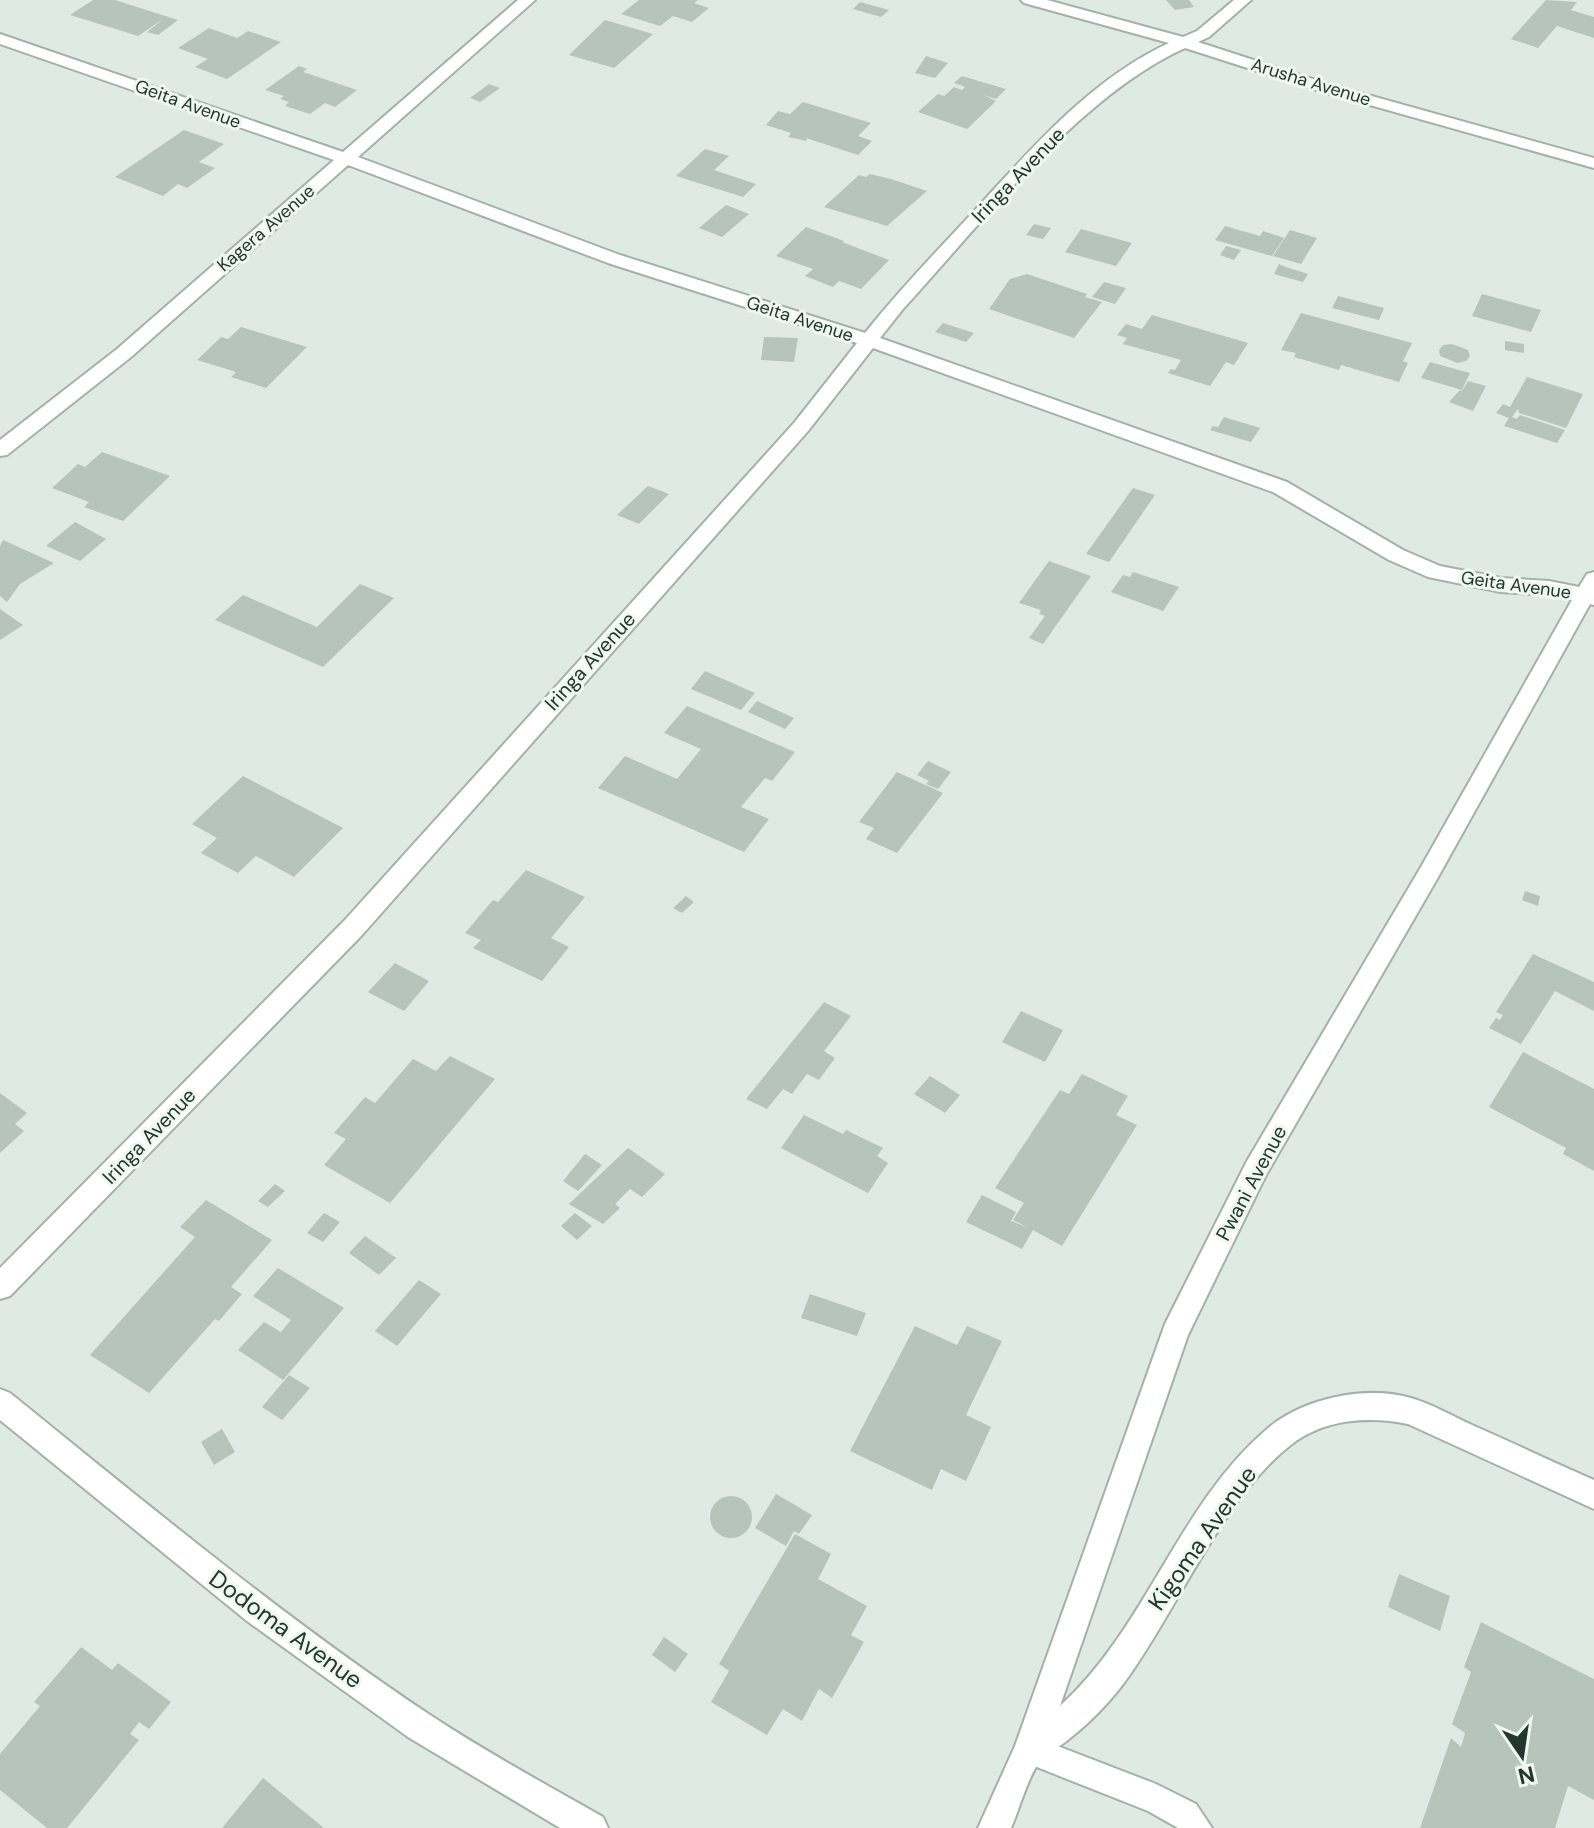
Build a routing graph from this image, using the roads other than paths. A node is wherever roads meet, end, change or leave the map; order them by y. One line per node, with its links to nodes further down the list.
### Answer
1 (527, 0): 6 (street, Kagera Avenue)
2 (1029, 0): 5 (street, Arusha Avenue)
3 (1243, 0): 5 (street, Iringa Avenue)
4 (0, 39): 6 (street, Geita Avenue)
5 (1182, 42): 7 (street, Arusha Avenue); 8 (street, Iringa Avenue)
6 (347, 159): 8 (street, Geita Avenue); 9 (street, Kagera Avenue)
7 (1594, 163)
8 (867, 340): 10 (street, Geita Avenue); 11 (street, Iringa Avenue)
9 (0, 450)
10 (1591, 590): 14 (street, Pwani Avenue)
11 (0, 1287)
12 (0, 1402): 15 (street, Dodoma Avenue)
13 (1594, 1495): 14 (street, Kigoma Avenue)
14 (1029, 1750): 16 (street, Pwani Avenue); 17 (lane)
15 (592, 1828)
16 (994, 1828)
17 (1197, 1828)

